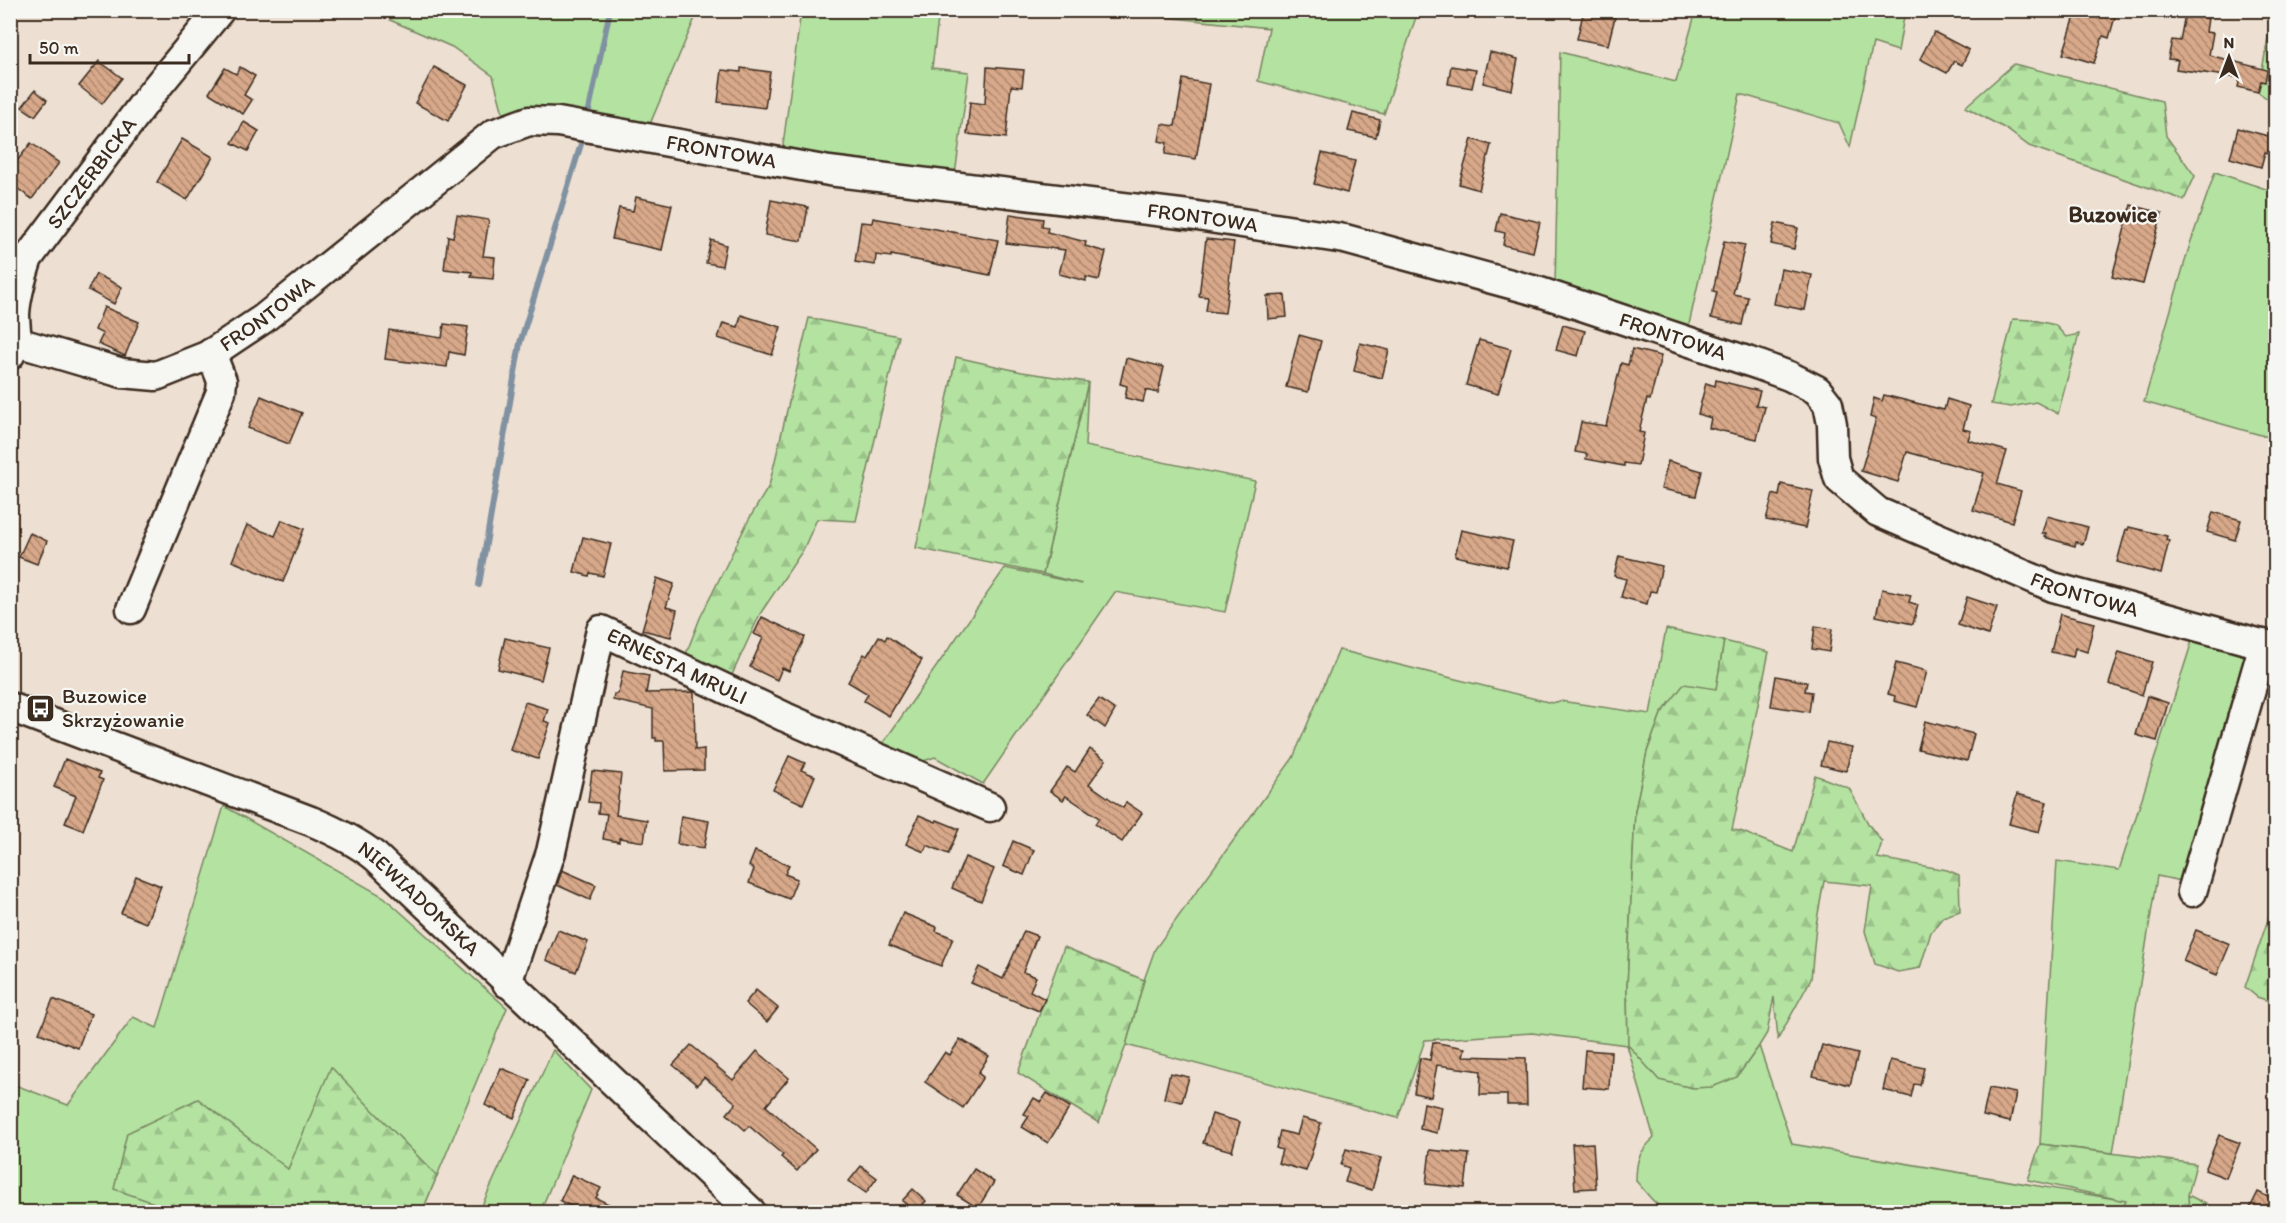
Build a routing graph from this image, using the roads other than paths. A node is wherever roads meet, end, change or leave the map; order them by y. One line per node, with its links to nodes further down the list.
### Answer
1 (220, 10): 2 (street, SZCZERBICKA)
2 (14, 349): 3 (street, FRONTOWA)
3 (211, 353): 4 (street); 5 (street, FRONTOWA)
4 (131, 609)
5 (2270, 646): 8 (street)
6 (10, 707): 9 (street, NIEWIADOMSKA)
7 (990, 807): 9 (street, ERNESTA MRULI)
8 (2192, 892)
9 (507, 983): 10 (street, NIEWIADOMSKA)
10 (751, 1212)

